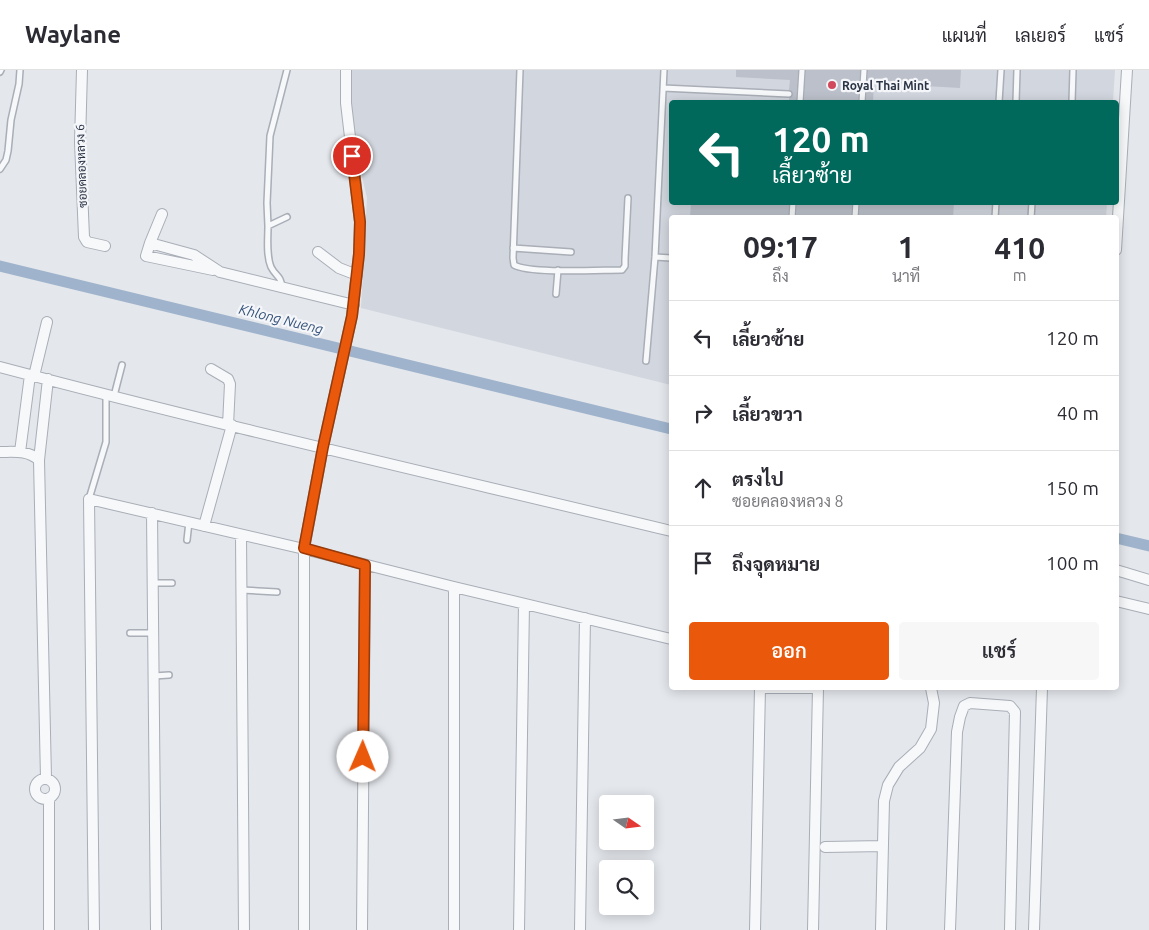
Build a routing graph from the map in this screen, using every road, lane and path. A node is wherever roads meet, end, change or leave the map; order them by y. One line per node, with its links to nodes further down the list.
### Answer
1 (20, 70): 20 (lane)
2 (82, 70): 26 (street, ซอยคลองหลวง 6)
3 (287, 70): 25 (lane)
4 (346, 70): 33 (street)
5 (520, 70): 27 (lane)
6 (664, 70): 13 (lane)
7 (802, 70): 14 (lane)
8 (864, 70): 16 (lane)
9 (1001, 70): 17 (lane)
10 (1017, 70): 18 (lane)
11 (1073, 70): 19 (lane)
12 (1127, 70): 22 (street)
13 (663, 88): 14 (lane); 30 (lane)
14 (795, 94): 15 (lane)
15 (799, 100)
16 (862, 100)
17 (999, 100)
18 (1016, 100)
19 (1072, 100)
20 (0, 169)
21 (628, 198): 32 (lane)
22 (1119, 201)
23 (162, 214): 34 (street)
24 (287, 218): 25 (lane)
25 (268, 226): 34 (lane)
26 (105, 246)
27 (513, 248): 29 (lane); 32 (lane)
28 (318, 252): 33 (street)
29 (571, 252)
30 (655, 257): 31 (lane); 38 (lane)
31 (669, 258)
32 (558, 270): 35 (lane)
33 (357, 275): 36 (street)
34 (282, 288): 36 (street)
35 (556, 294)
36 (354, 305): 46 (street)
37 (47, 322): 42 (street)
38 (646, 361)
39 (122, 365): 44 (lane)
40 (0, 367): 42 (street)
41 (211, 369): 45 (street)
42 (32, 375): 43 (street); 48 (street)
43 (48, 380): 44 (street); 49 (street)
44 (110, 396): 45 (street); 50 (lane)
45 (230, 425): 46 (street); 53 (street)
46 (323, 447): 54 (street); 57 (street)
47 (0, 452): 48 (street)
48 (20, 452): 49 (street)
49 (39, 460): 79 (street)
50 (89, 498): 51 (street); 84 (street)
51 (152, 513): 52 (street); 61 (street)
52 (189, 522): 53 (street); 56 (lane)
53 (204, 526): 55 (street)
54 (669, 531)
55 (241, 535): 57 (street); 64 (street)
56 (187, 540)
57 (304, 548): 58 (street); 87 (street)
58 (365, 565): 63 (street); 88 (street)
59 (1119, 571): 60 (street)
60 (1149, 580)
61 (152, 583): 62 (lane); 71 (street)
62 (172, 583)
63 (454, 587): 67 (street); 89 (street)
64 (242, 590): 65 (lane); 86 (street)
65 (277, 592)
66 (1119, 603): 68 (street)
67 (524, 604): 69 (street); 90 (street)
68 (1149, 609)
69 (585, 618): 72 (street); 91 (street)
70 (130, 633): 71 (lane)
71 (153, 633): 74 (street)
72 (669, 639)
73 (169, 675): 74 (lane)
74 (153, 676): 85 (street)
75 (760, 690): 92 (street)
76 (818, 690): 93 (street)
77 (933, 690): 81 (street)
78 (1042, 690): 97 (street)
79 (46, 778): 80 (street); 80 (street)
80 (49, 798): 83 (street)
81 (883, 846): 82 (street); 94 (street)
82 (825, 847)
83 (49, 930)
84 (94, 930)
85 (156, 930)
86 (244, 930)
87 (304, 930)
88 (362, 930)
89 (454, 930)
90 (519, 930)
91 (580, 930)
92 (755, 930)
93 (813, 930)
94 (881, 930)
95 (950, 930): 96 (street)
96 (1010, 930)
97 (1034, 930)

